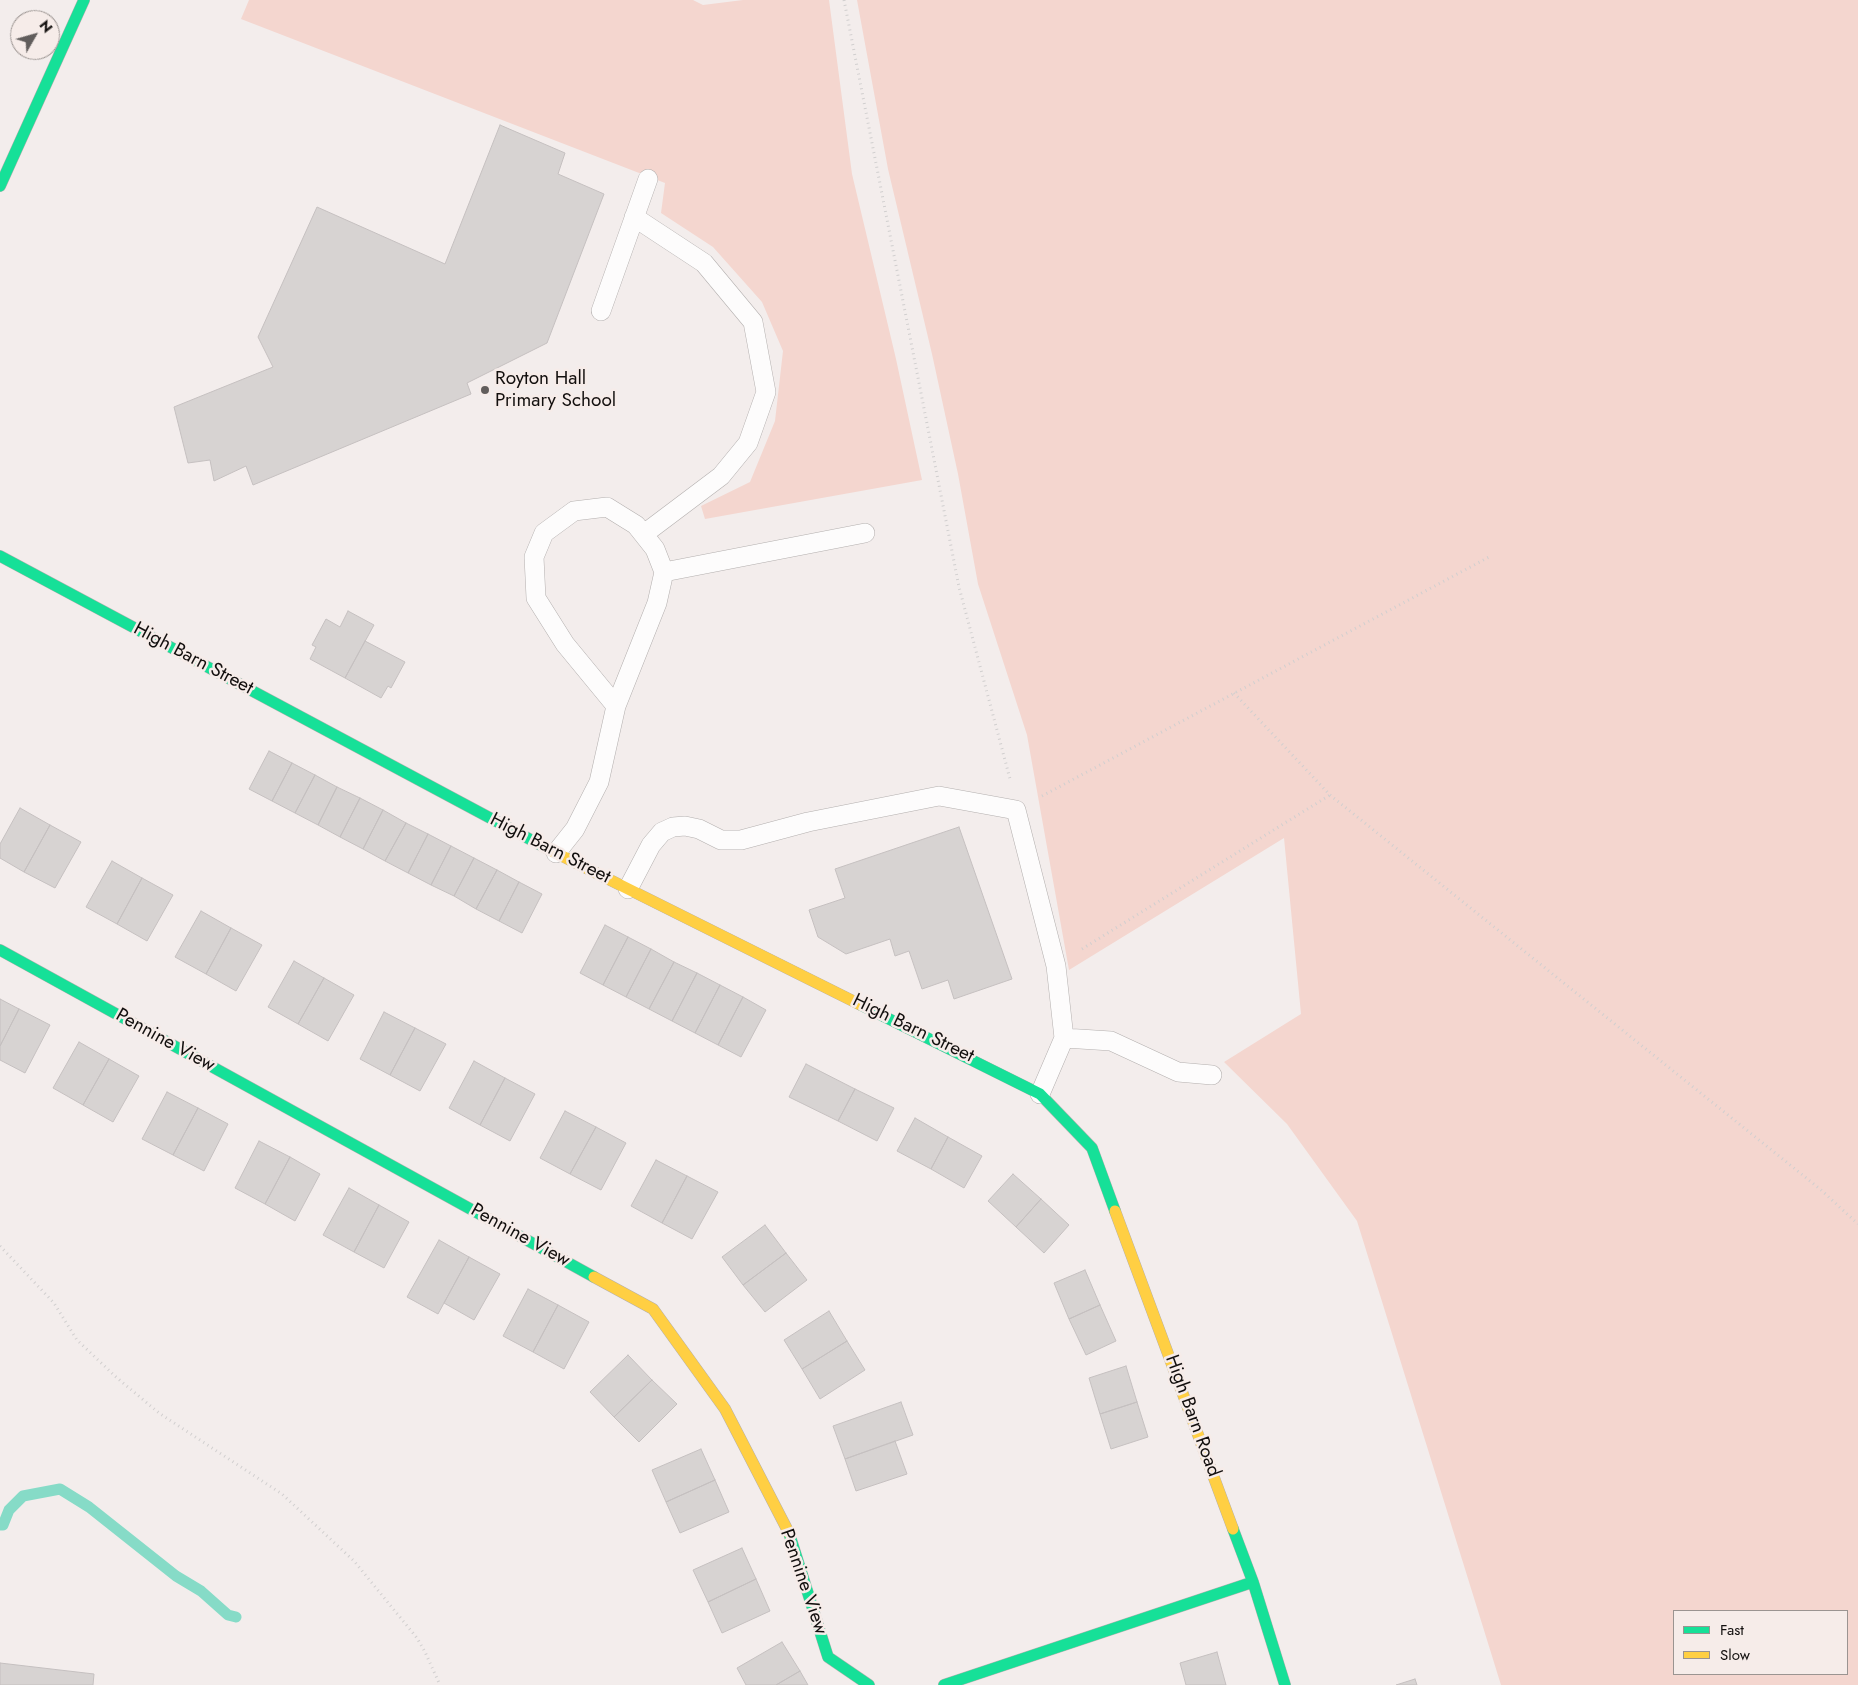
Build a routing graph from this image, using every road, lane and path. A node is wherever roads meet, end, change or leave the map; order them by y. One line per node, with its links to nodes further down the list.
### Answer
1 (84, 0): 4 (street)
2 (844, 0): 15 (path)
3 (648, 179): 5 (lane)
4 (0, 186)
5 (634, 217): 6 (lane); 8 (lane)
6 (601, 311)
7 (865, 533): 11 (lane)
8 (644, 534): 11 (lane); 13 (lane)
9 (0, 556): 16 (street, High Barn Street)
10 (1489, 556): 12 (path)
11 (664, 572): 13 (lane)
12 (1234, 693): 14 (path); 15 (path)
13 (616, 706): 16 (lane)
14 (1330, 795): 19 (path); 24 (path)
15 (1016, 810): 17 (lane); 19 (lane)
16 (556, 853): 17 (street, High Barn Street)
17 (628, 889): 22 (street, High Barn Street)
18 (0, 950): 28 (street, Pennine View)
19 (1056, 966): 20 (lane)
20 (1064, 1038): 21 (lane); 22 (lane)
21 (1212, 1075)
22 (1040, 1094): 23 (street, High Barn Street)
23 (1092, 1148): 26 (street, High Barn Road)
24 (1858, 1224)
25 (0, 1246): 27 (path)
26 (1253, 1582): 29 (street); 30 (street, High Barn Road)
27 (440, 1685)
28 (869, 1685)
29 (944, 1685)
30 (1286, 1685)

